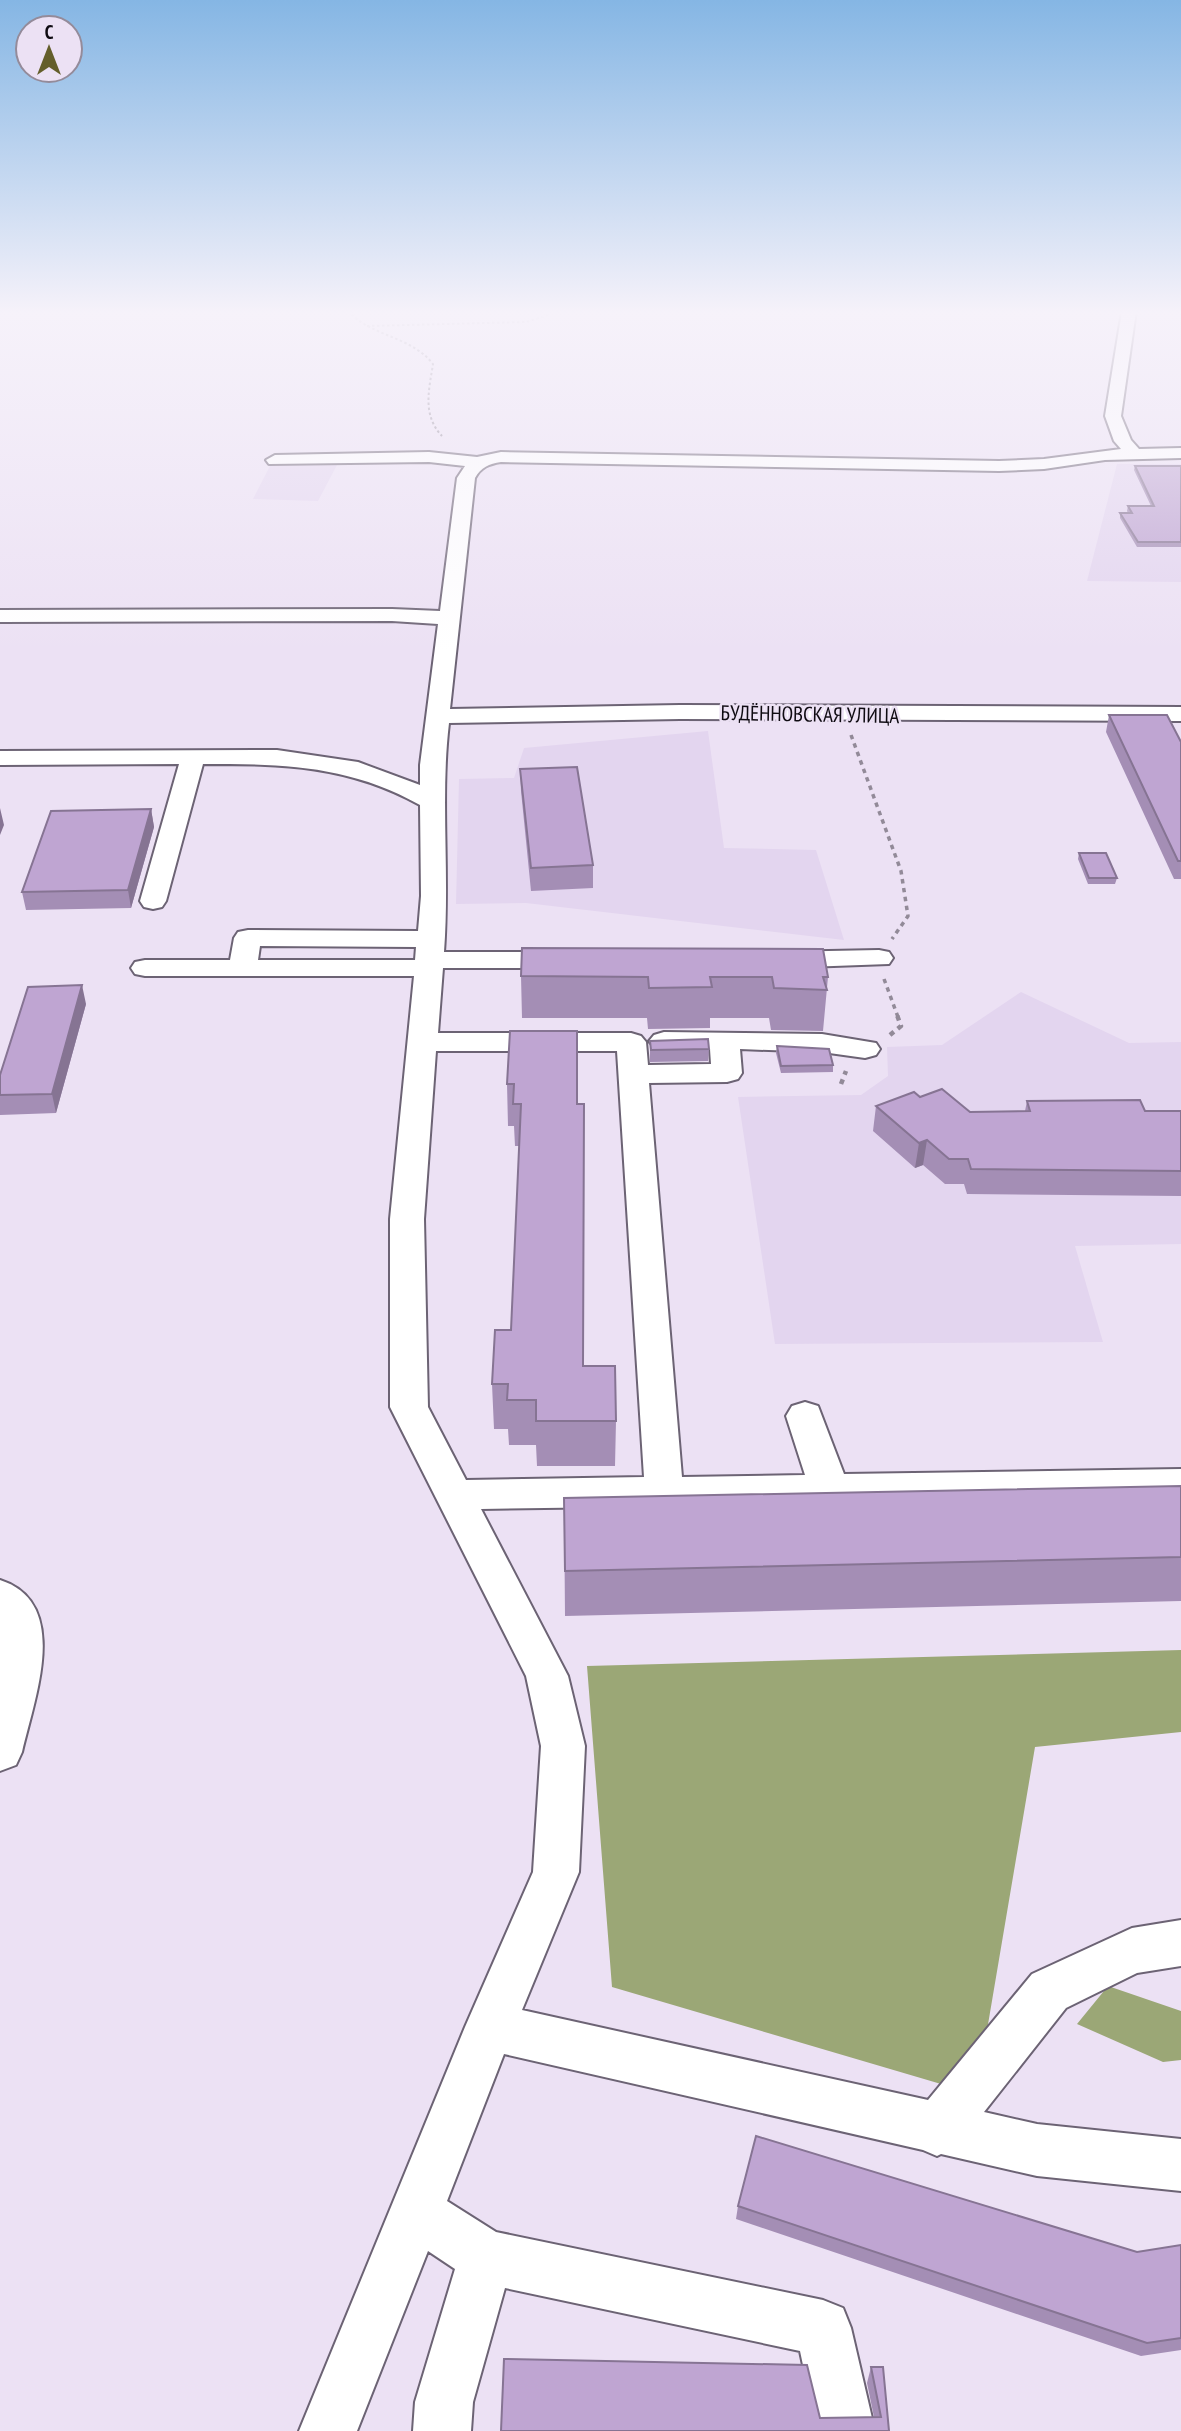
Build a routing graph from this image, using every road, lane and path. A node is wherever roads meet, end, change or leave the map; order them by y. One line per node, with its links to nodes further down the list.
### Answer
1 (430, 424): 6 (path)
2 (1117, 424): 3 (street)
3 (1133, 453): 4 (street); 6 (street)
4 (1181, 453)
5 (275, 460): 6 (street)
6 (480, 460): 8 (street)
7 (0, 616): 8 (street)
8 (451, 618): 11 (street)
9 (1181, 714): 10 (street, БУДЁННОВСКАЯ УЛИЦА)
10 (844, 715): 11 (street, БУДЁННОВСКАЯ УЛИЦА); 17 (path)
11 (439, 716): 14 (street)
12 (193, 757): 13 (street); 14 (street); 15 (street)
13 (0, 758)
14 (433, 802): 16 (street)
15 (153, 901)
16 (430, 956): 18 (street); 20 (street); 22 (street)
17 (879, 958): 19 (street); 24 (path)
18 (591, 960)
19 (758, 960)
20 (145, 968)
21 (724, 1040): 23 (street); 24 (street); 25 (street)
22 (425, 1042): 23 (street); 30 (street)
23 (631, 1042): 25 (street)
24 (865, 1049)
25 (634, 1074): 29 (street)
26 (805, 1416): 28 (street)
27 (1181, 1485): 28 (street)
28 (829, 1489): 29 (street)
29 (664, 1492): 30 (street)
30 (454, 1495): 34 (street)
31 (0, 1596): 32 (street)
32 (0, 1752)
33 (1181, 1943): 35 (street)
34 (490, 2027): 35 (street); 37 (street)
35 (937, 2130): 36 (street)
36 (1181, 2165)
37 (416, 2212): 38 (street); 39 (street)
38 (486, 2257): 40 (street); 41 (street)
39 (328, 2431)
40 (442, 2431)
41 (846, 2431)

